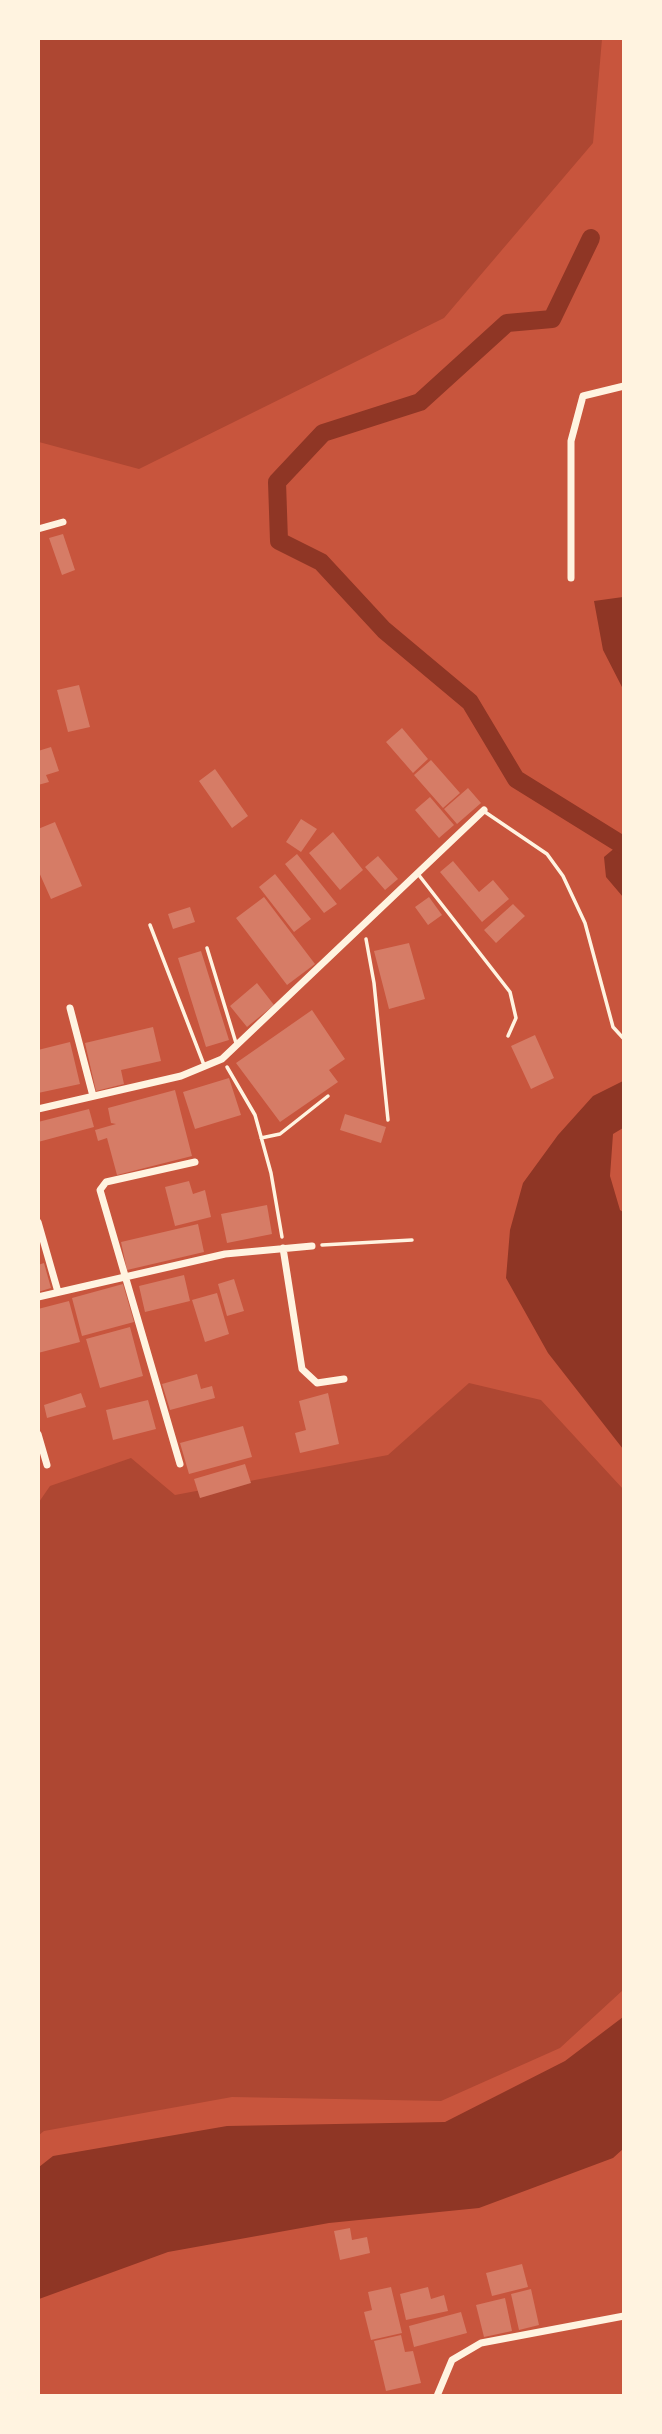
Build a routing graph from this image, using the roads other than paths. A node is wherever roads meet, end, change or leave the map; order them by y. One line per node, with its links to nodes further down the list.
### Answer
1 (624, 386): 4 (street)
2 (63, 522): 3 (street)
3 (38, 529)
4 (571, 578)
5 (484, 810): 6 (street); 11 (lane)
6 (416, 873): 10 (lane); 12 (street)
7 (150, 925): 13 (lane)
8 (206, 948): 12 (lane)
9 (70, 1008): 14 (street)
10 (508, 1036)
11 (624, 1039)
12 (237, 1045): 13 (street)
13 (204, 1067): 14 (street)
14 (93, 1096): 15 (street)
15 (38, 1109)
16 (195, 1162): 20 (street)
17 (38, 1222): 21 (street)
18 (313, 1246): 19 (street)
19 (283, 1248): 20 (street); 23 (street)
20 (124, 1275): 21 (street); 25 (street)
21 (58, 1292): 22 (street)
22 (38, 1297)
23 (344, 1380)
24 (38, 1434): 26 (street)
25 (180, 1464)
26 (47, 1465)
27 (624, 2316): 28 (street)
28 (437, 2396)

